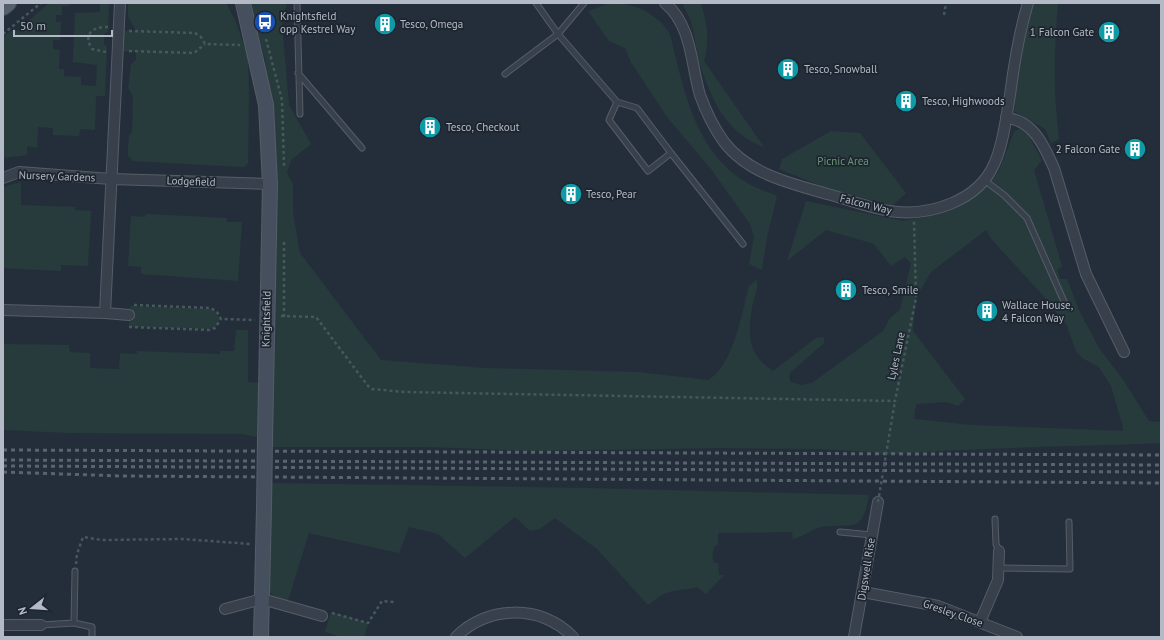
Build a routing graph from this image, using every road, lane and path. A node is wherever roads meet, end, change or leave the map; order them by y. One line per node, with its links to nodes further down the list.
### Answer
1 (8, 3): 11 (main road)
2 (41, 3): 14 (path)
3 (120, 3): 13 (street)
4 (243, 3): 17 (street, Knightsfield)
5 (297, 3): 19 (lane)
6 (536, 3): 15 (lane)
7 (584, 3): 15 (lane)
8 (665, 3): 30 (street, Falcon Way)
9 (946, 3): 12 (path)
10 (1028, 3): 23 (street, Falcon Way)
11 (3, 7)
12 (944, 15)
13 (119, 29): 16 (path); 18 (street); 18 (path)
14 (3, 34)
15 (558, 34): 20 (lane); 21 (lane)
16 (205, 44): 17 (path); 18 (path)
17 (253, 45): 29 (street, Knightsfield)
18 (118, 52): 27 (street)
19 (298, 73): 22 (lane); 24 (lane)
20 (505, 74)
21 (616, 102): 25 (lane); 25 (lane)
22 (300, 114)
23 (1006, 117): 28 (street, Falcon Way); 38 (street)
24 (362, 148)
25 (671, 153): 31 (lane)
26 (3, 178): 27 (street, Nursery Gardens)
27 (111, 179): 29 (street, Lodgefield); 34 (street)
28 (984, 180): 30 (street, Falcon Way); 32 (lane)
29 (270, 184): 36 (street, Knightsfield)
30 (913, 213): 39 (path, Lyles Lane)
31 (743, 244)
32 (1066, 306)
33 (3, 310): 34 (street)
34 (105, 313): 35 (street)
35 (129, 315): 37 (path); 37 (path)
36 (266, 318): 37 (path); 39 (path); 45 (street, Knightsfield, bridge)
37 (221, 319)
38 (1124, 352)
39 (895, 401): 40 (path, Lyles Lane, bridge)
40 (878, 502): 44 (street, Digswell Rise)
41 (995, 519): 46 (lane)
42 (1069, 522): 47 (lane)
43 (840, 532): 44 (lane)
44 (872, 535): 49 (street, Digswell Rise)
45 (263, 545): 48 (path); 50 (street, Knightsfield)
46 (999, 551): 47 (street)
47 (1000, 568): 54 (street)
48 (75, 571): 55 (lane)
49 (863, 592): 54 (street, Gresley Close); 63 (street, Digswell Rise)
50 (262, 599): 52 (street); 53 (street); 60 (street, Knightsfield)
51 (394, 602): 53 (path)
52 (225, 609)
53 (322, 616)
54 (980, 622): 58 (street, Gresley Close)
55 (74, 624): 57 (lane); 59 (lane)
56 (3, 625): 57 (street)
57 (41, 625)
58 (1001, 634): 64 (street, Gresley Close)
59 (92, 637)
60 (261, 637)
61 (456, 637): 62 (street)
62 (573, 637)
63 (854, 637)
64 (1017, 637)

